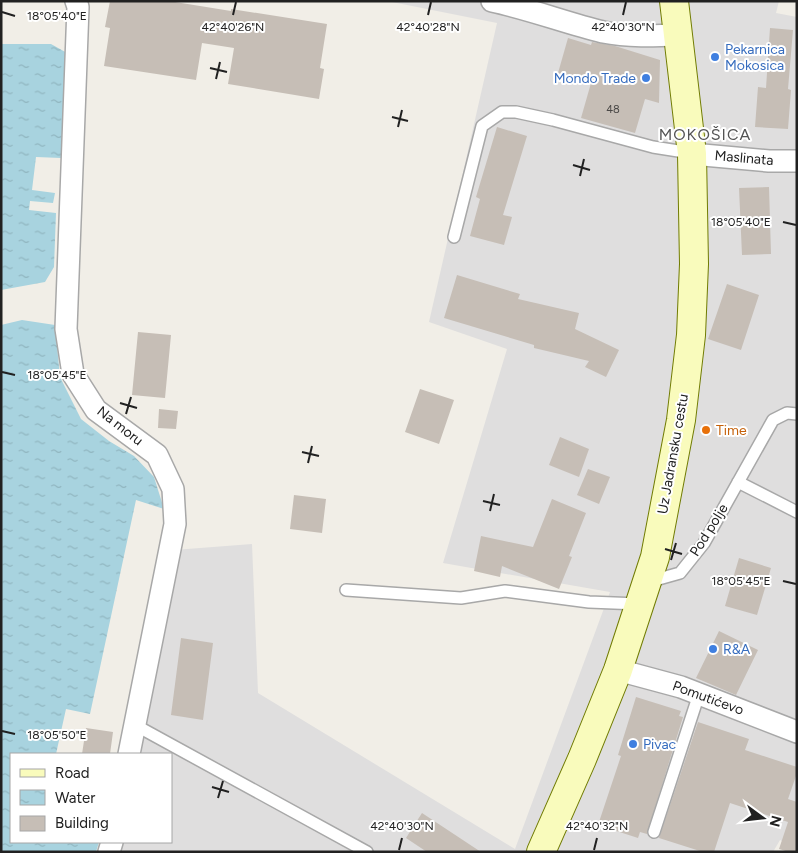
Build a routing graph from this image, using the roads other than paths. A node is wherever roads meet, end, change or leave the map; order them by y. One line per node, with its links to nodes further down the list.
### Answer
1 (76, 1): 15 (street, Na moru)
2 (492, 1): 4 (street)
3 (674, 1): 4 (main road, Uz Jadransku cestu)
4 (679, 35): 5 (main road, Uz Jadransku cestu)
5 (692, 154): 6 (street, Maslinata); 7 (lane); 12 (main road, Uz Jadransku cestu)
6 (797, 161)
7 (454, 237)
8 (797, 414): 9 (lane, Pod polje)
9 (738, 482): 10 (lane); 12 (lane, Pod polje)
10 (797, 512)
11 (346, 590): 12 (lane, Pod polje)
12 (643, 593): 13 (main road, Uz Jadransku cestu)
13 (618, 670): 14 (street, Pomutićevo); 20 (main road, Uz Jadransku cestu)
14 (699, 694): 16 (street, Pomutićevo); 18 (lane)
15 (135, 725): 17 (street, Na moru); 19 (lane)
16 (797, 732)
17 (129, 753)
18 (654, 832)
19 (368, 852)
20 (541, 852)

